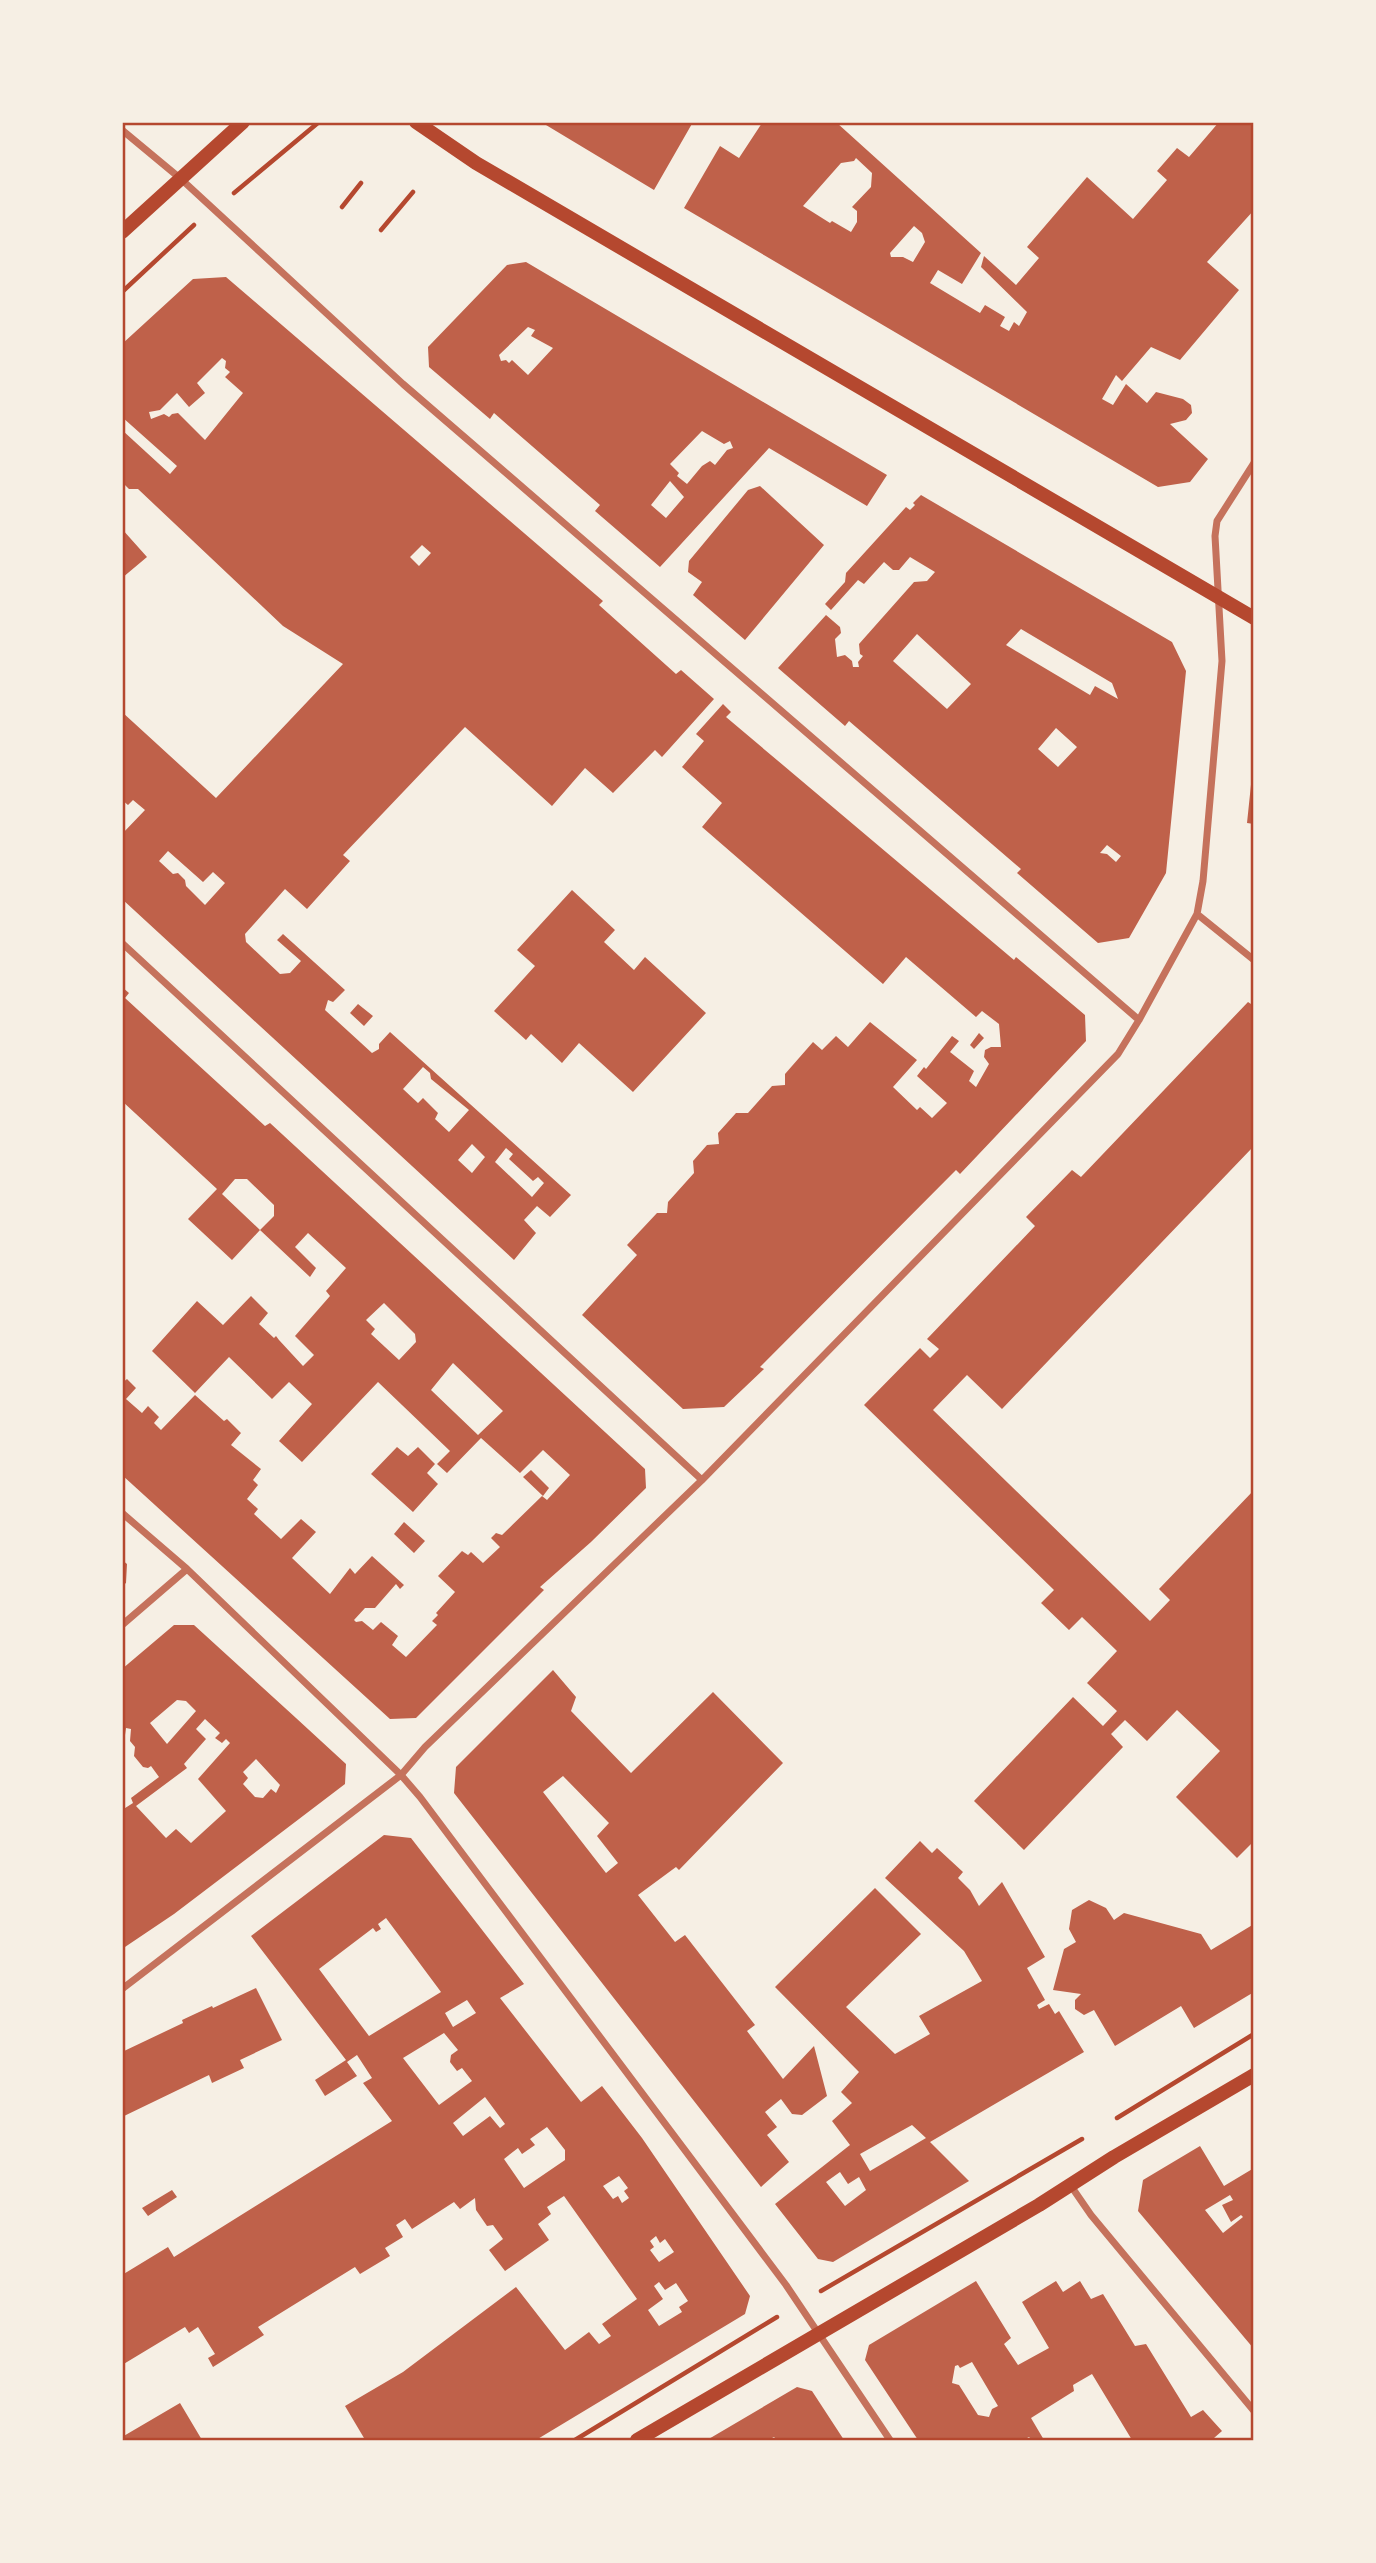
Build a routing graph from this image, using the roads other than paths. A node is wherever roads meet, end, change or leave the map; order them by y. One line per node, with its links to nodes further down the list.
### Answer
1 (243, 122): 4 (main road)
2 (416, 122): 7 (main road)
3 (122, 130): 4 (street)
4 (181, 179): 5 (main road); 12 (street)
5 (122, 232)
6 (1254, 463): 7 (street)
7 (1219, 598): 8 (main road); 9 (street)
8 (1254, 618)
9 (1197, 914): 11 (street); 12 (street)
10 (122, 943): 13 (street)
11 (1254, 960)
12 (1139, 1020): 13 (street)
13 (702, 1480): 17 (street)
14 (122, 1513): 15 (street)
15 (187, 1569): 16 (street); 17 (street)
16 (122, 1625)
17 (401, 1775): 18 (street); 21 (street)
18 (122, 1989)
19 (1254, 2076): 20 (main road)
20 (1071, 2186): 21 (main road); 22 (street)
21 (820, 2333): 23 (main road); 24 (street)
22 (1254, 2411)
23 (637, 2441)
24 (890, 2441)

